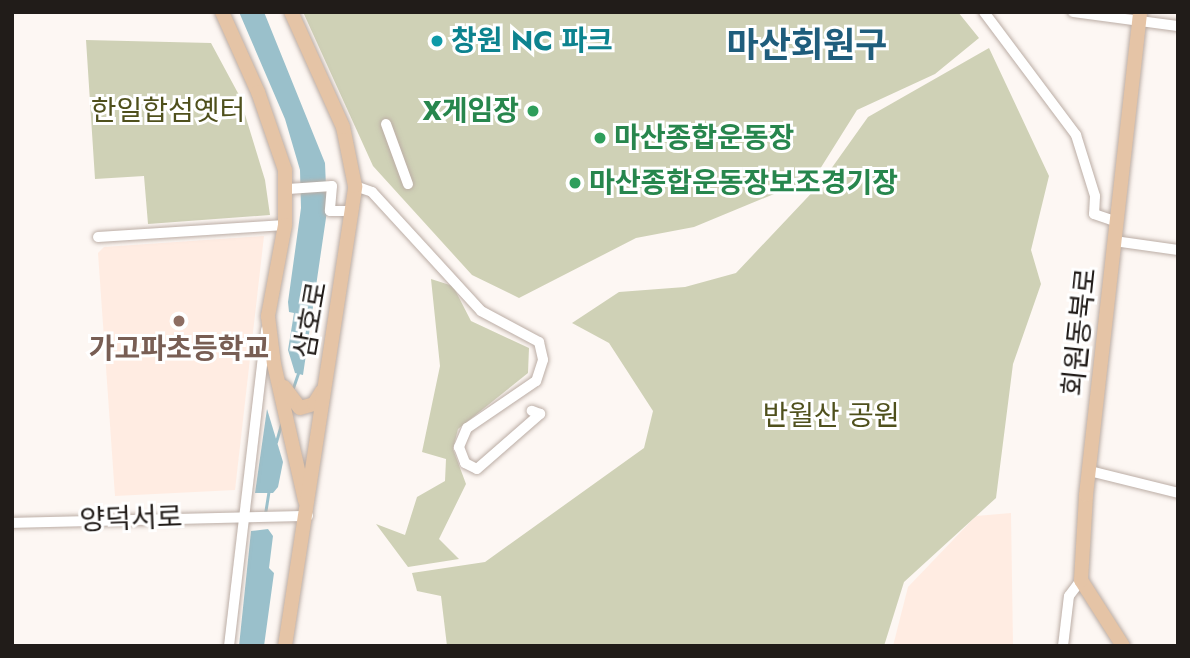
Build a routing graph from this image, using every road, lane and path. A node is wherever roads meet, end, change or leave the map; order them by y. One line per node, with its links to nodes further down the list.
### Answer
1 (222, 12): 10 (main road, 삼호로)
2 (291, 12): 9 (main road, 삼호로)
3 (1073, 12): 5 (street)
4 (986, 13): 12 (street)
5 (1140, 17): 6 (street); 12 (main road, 회원동북로)
6 (1178, 26)
7 (386, 124): 8 (street)
8 (408, 184)
9 (355, 186): 11 (main road, 삼호로); 20 (street)
10 (293, 189): 11 (street); 13 (main road, 삼호로)
11 (354, 211): 19 (main road, 삼호로)
12 (1116, 222): 15 (main road, 회원동북로)
13 (285, 225): 14 (street); 17 (main road, 삼호로)
14 (99, 237)
15 (1114, 241): 16 (street); 21 (main road, 회원동북로)
16 (1178, 250)
17 (268, 316): 18 (main road, 삼호로); 23 (street)
18 (274, 364): 19 (main road); 24 (main road)
19 (326, 380): 24 (main road, 삼호로)
20 (532, 411)
21 (1090, 471): 22 (street); 26 (main road, 회원동북로)
22 (1178, 493)
23 (245, 514): 24 (street, 양덕서로); 25 (street, 양덕서로); 27 (street)
24 (308, 516): 28 (main road, 삼호로)
25 (12, 523)
26 (1081, 580): 29 (street); 30 (main road)
27 (229, 646)
28 (285, 646)
29 (1063, 646)
30 (1123, 646)

